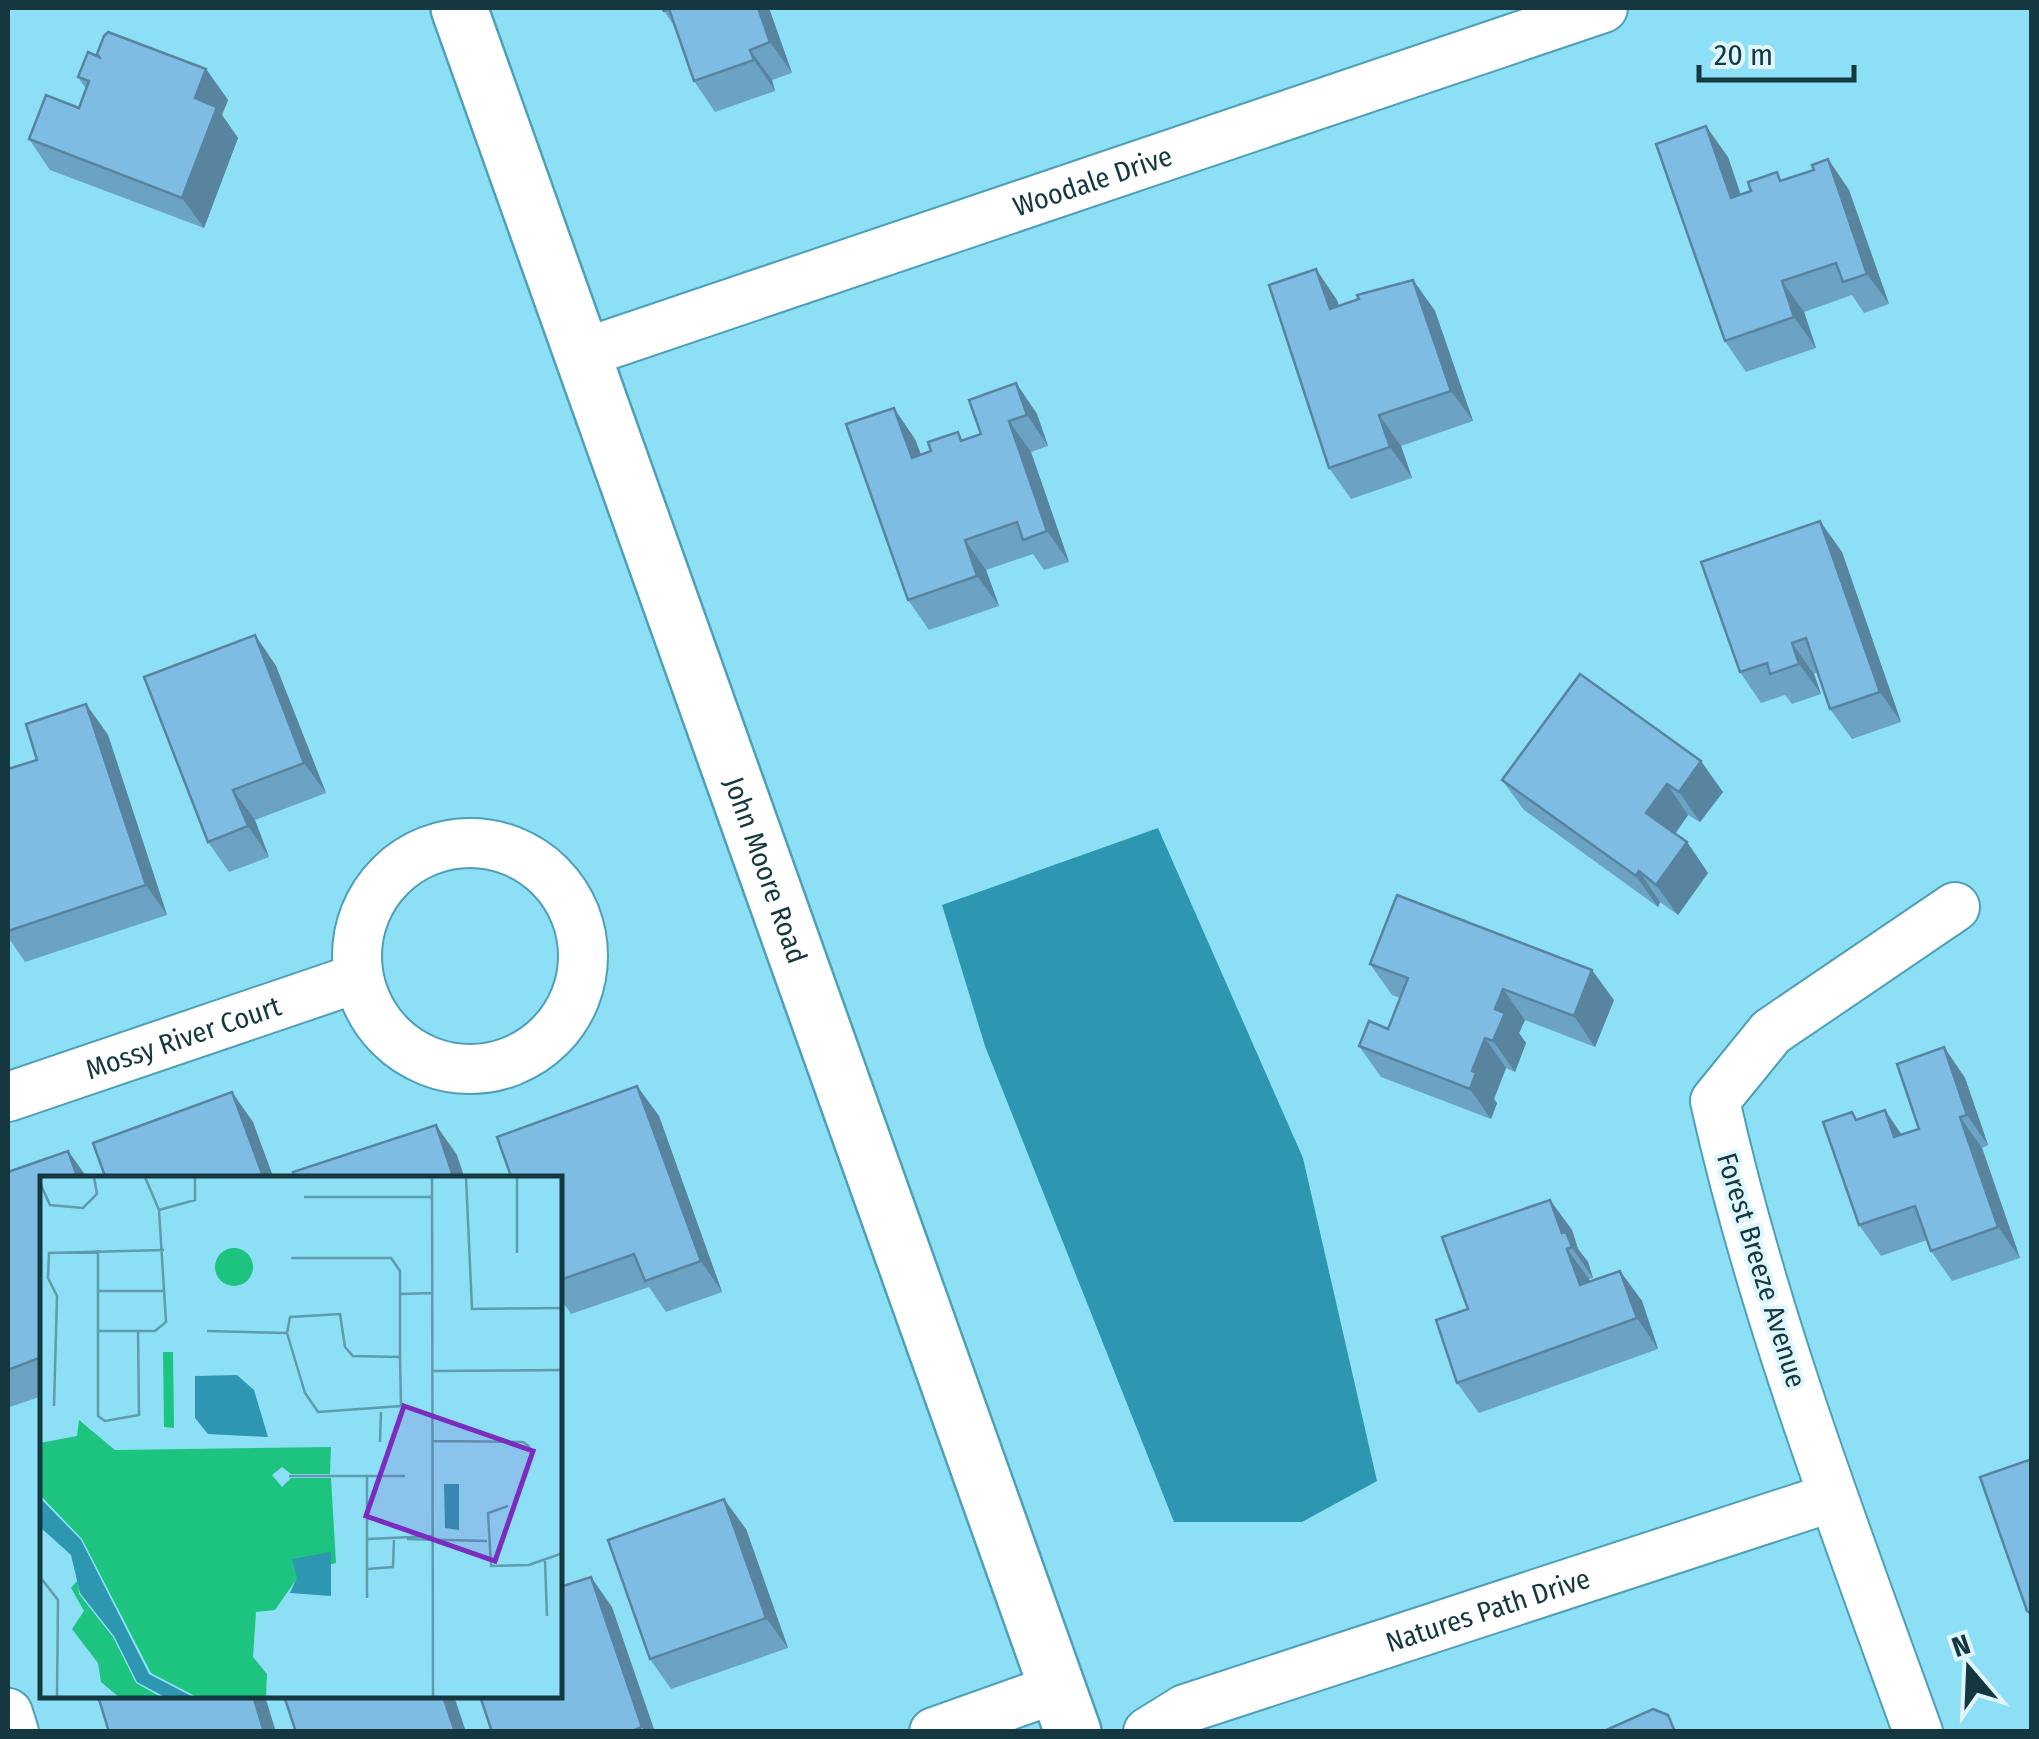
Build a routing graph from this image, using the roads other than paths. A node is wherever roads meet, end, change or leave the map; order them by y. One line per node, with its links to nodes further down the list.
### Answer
1 (458, 8): 3 (street, John Moore Road)
2 (1603, 8): 3 (street, Woodale Drive)
3 (580, 354): 8 (street, John Moore Road)
4 (1955, 906): 7 (street, Forest Breeze Avenue)
5 (358, 978): 5 (street); 6 (street, Mossy River Court)
6 (8, 1097)
7 (1833, 1497): 12 (street, Natures Path Drive); 13 (street, Forest Breeze Avenue)
8 (1066, 1710): 11 (street)
9 (8, 1713): 10 (street)
10 (14, 1732)
11 (934, 1732)
12 (1148, 1732)
13 (1918, 1732)

